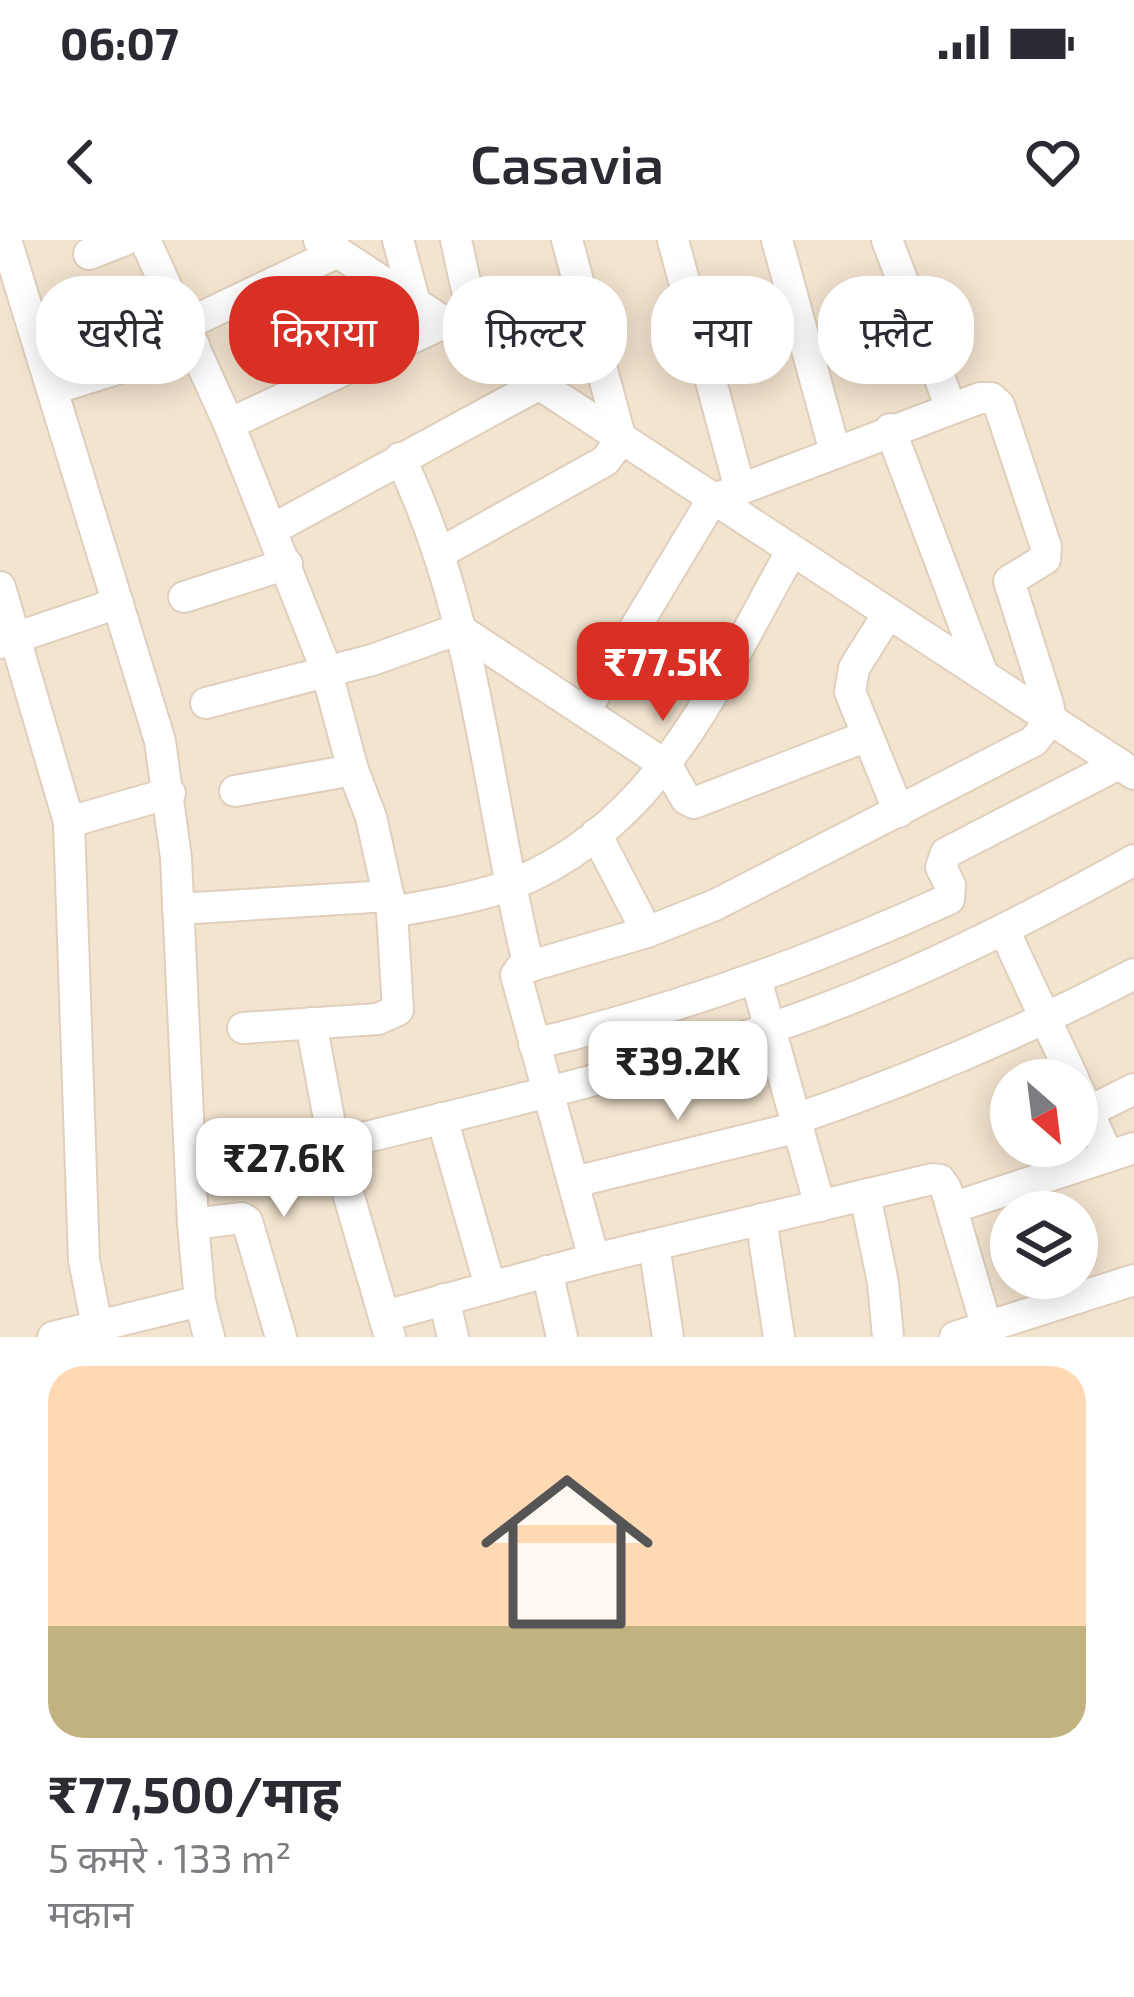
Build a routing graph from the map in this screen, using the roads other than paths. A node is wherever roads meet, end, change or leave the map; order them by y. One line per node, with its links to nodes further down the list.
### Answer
1 (6, 240): 21 (street)
2 (125, 240): 11 (street)
3 (145, 240): 12 (street)
4 (398, 240): 14 (street)
5 (456, 240): 15 (street)
6 (567, 240): 25 (street)
7 (673, 240): 28 (street)
8 (778, 240): 26 (street)
9 (887, 240): 22 (street)
10 (329, 246): 13 (street); 17 (street)
11 (89, 254)
12 (162, 276)
13 (374, 276)
14 (408, 276)
15 (464, 276)
16 (443, 323): 23 (street)
17 (205, 325)
18 (205, 369): 23 (street)
19 (66, 384): 21 (street)
20 (538, 385): 25 (street); 27 (street)
21 (53, 389): 35 (street)
22 (951, 408): 24 (street); 43 (street)
23 (229, 424): 29 (street)
24 (890, 430): 26 (street); 40 (street)
25 (621, 440): 28 (street); 31 (street)
26 (835, 452): 28 (street)
27 (400, 458): 29 (street); 31 (street)
28 (726, 495): 30 (street); 42 (street)
29 (273, 529): 32 (street)
30 (791, 552): 36 (street); 45 (street)
31 (440, 553): 37 (street)
32 (287, 564): 34 (street); 39 (street)
33 (0, 586): 38 (street)
34 (184, 597)
35 (118, 603): 38 (street); 49 (street)
36 (888, 614): 40 (street); 44 (street)
37 (460, 629): 39 (street); 42 (street); 54 (street)
38 (8, 641): 51 (street)
39 (326, 669): 41 (street); 47 (street)
40 (983, 675): 43 (street)
41 (206, 703)
42 (585, 711): 45 (street)
43 (1051, 719): 46 (street); 50 (street)
44 (867, 736): 45 (street); 50 (street)
45 (667, 766): 52 (street)
46 (1126, 769): 61 (street)
47 (353, 770): 48 (street); 55 (street)
48 (235, 791)
49 (170, 793): 51 (street); 56 (street)
50 (899, 812): 58 (street)
51 (69, 822): 89 (street)
52 (596, 834): 54 (street); 58 (street)
53 (1134, 860): 57 (street)
54 (508, 885): 55 (street); 59 (street)
55 (390, 904): 56 (street); 63 (street)
56 (178, 909): 81 (street)
57 (1004, 930): 62 (street); 65 (street)
58 (647, 932): 59 (street)
59 (529, 967): 66 (street)
60 (1134, 974): 62 (street)
61 (755, 979): 65 (street); 66 (street)
62 (1046, 1020): 67 (street); 73 (street)
63 (311, 1023): 64 (street); 74 (street)
64 (243, 1028)
65 (770, 1028): 69 (street); 73 (street)
66 (534, 1044): 69 (street)
67 (1064, 1059)
68 (1134, 1089): 70 (street)
69 (548, 1091): 71 (street); 76 (street)
70 (1098, 1092)
71 (442, 1118): 74 (street); 86 (street)
72 (1098, 1119): 75 (street)
73 (798, 1123): 76 (street); 78 (street)
74 (334, 1145): 90 (street)
75 (1121, 1152): 79 (street)
76 (574, 1182): 83 (street)
77 (866, 1195): 78 (street); 79 (street); 99 (street)
78 (820, 1206): 80 (street)
79 (952, 1208): 91 (street)
80 (761, 1220): 82 (street); 98 (street)
81 (193, 1224): 88 (street); 94 (street)
82 (654, 1245): 83 (street); 97 (street)
83 (595, 1259): 84 (street)
84 (547, 1271): 86 (street); 96 (street)
85 (1134, 1280): 91 (street)
86 (490, 1286): 87 (street)
87 (444, 1299): 90 (street); 95 (street)
88 (200, 1301): 89 (street); 93 (street)
89 (97, 1325): 92 (street)
90 (387, 1326)
91 (987, 1328): 100 (street)
92 (53, 1337)
93 (209, 1337)
94 (281, 1337)
95 (453, 1337)
96 (562, 1337)
97 (668, 1337)
98 (779, 1337)
99 (887, 1337)
100 (956, 1337)

